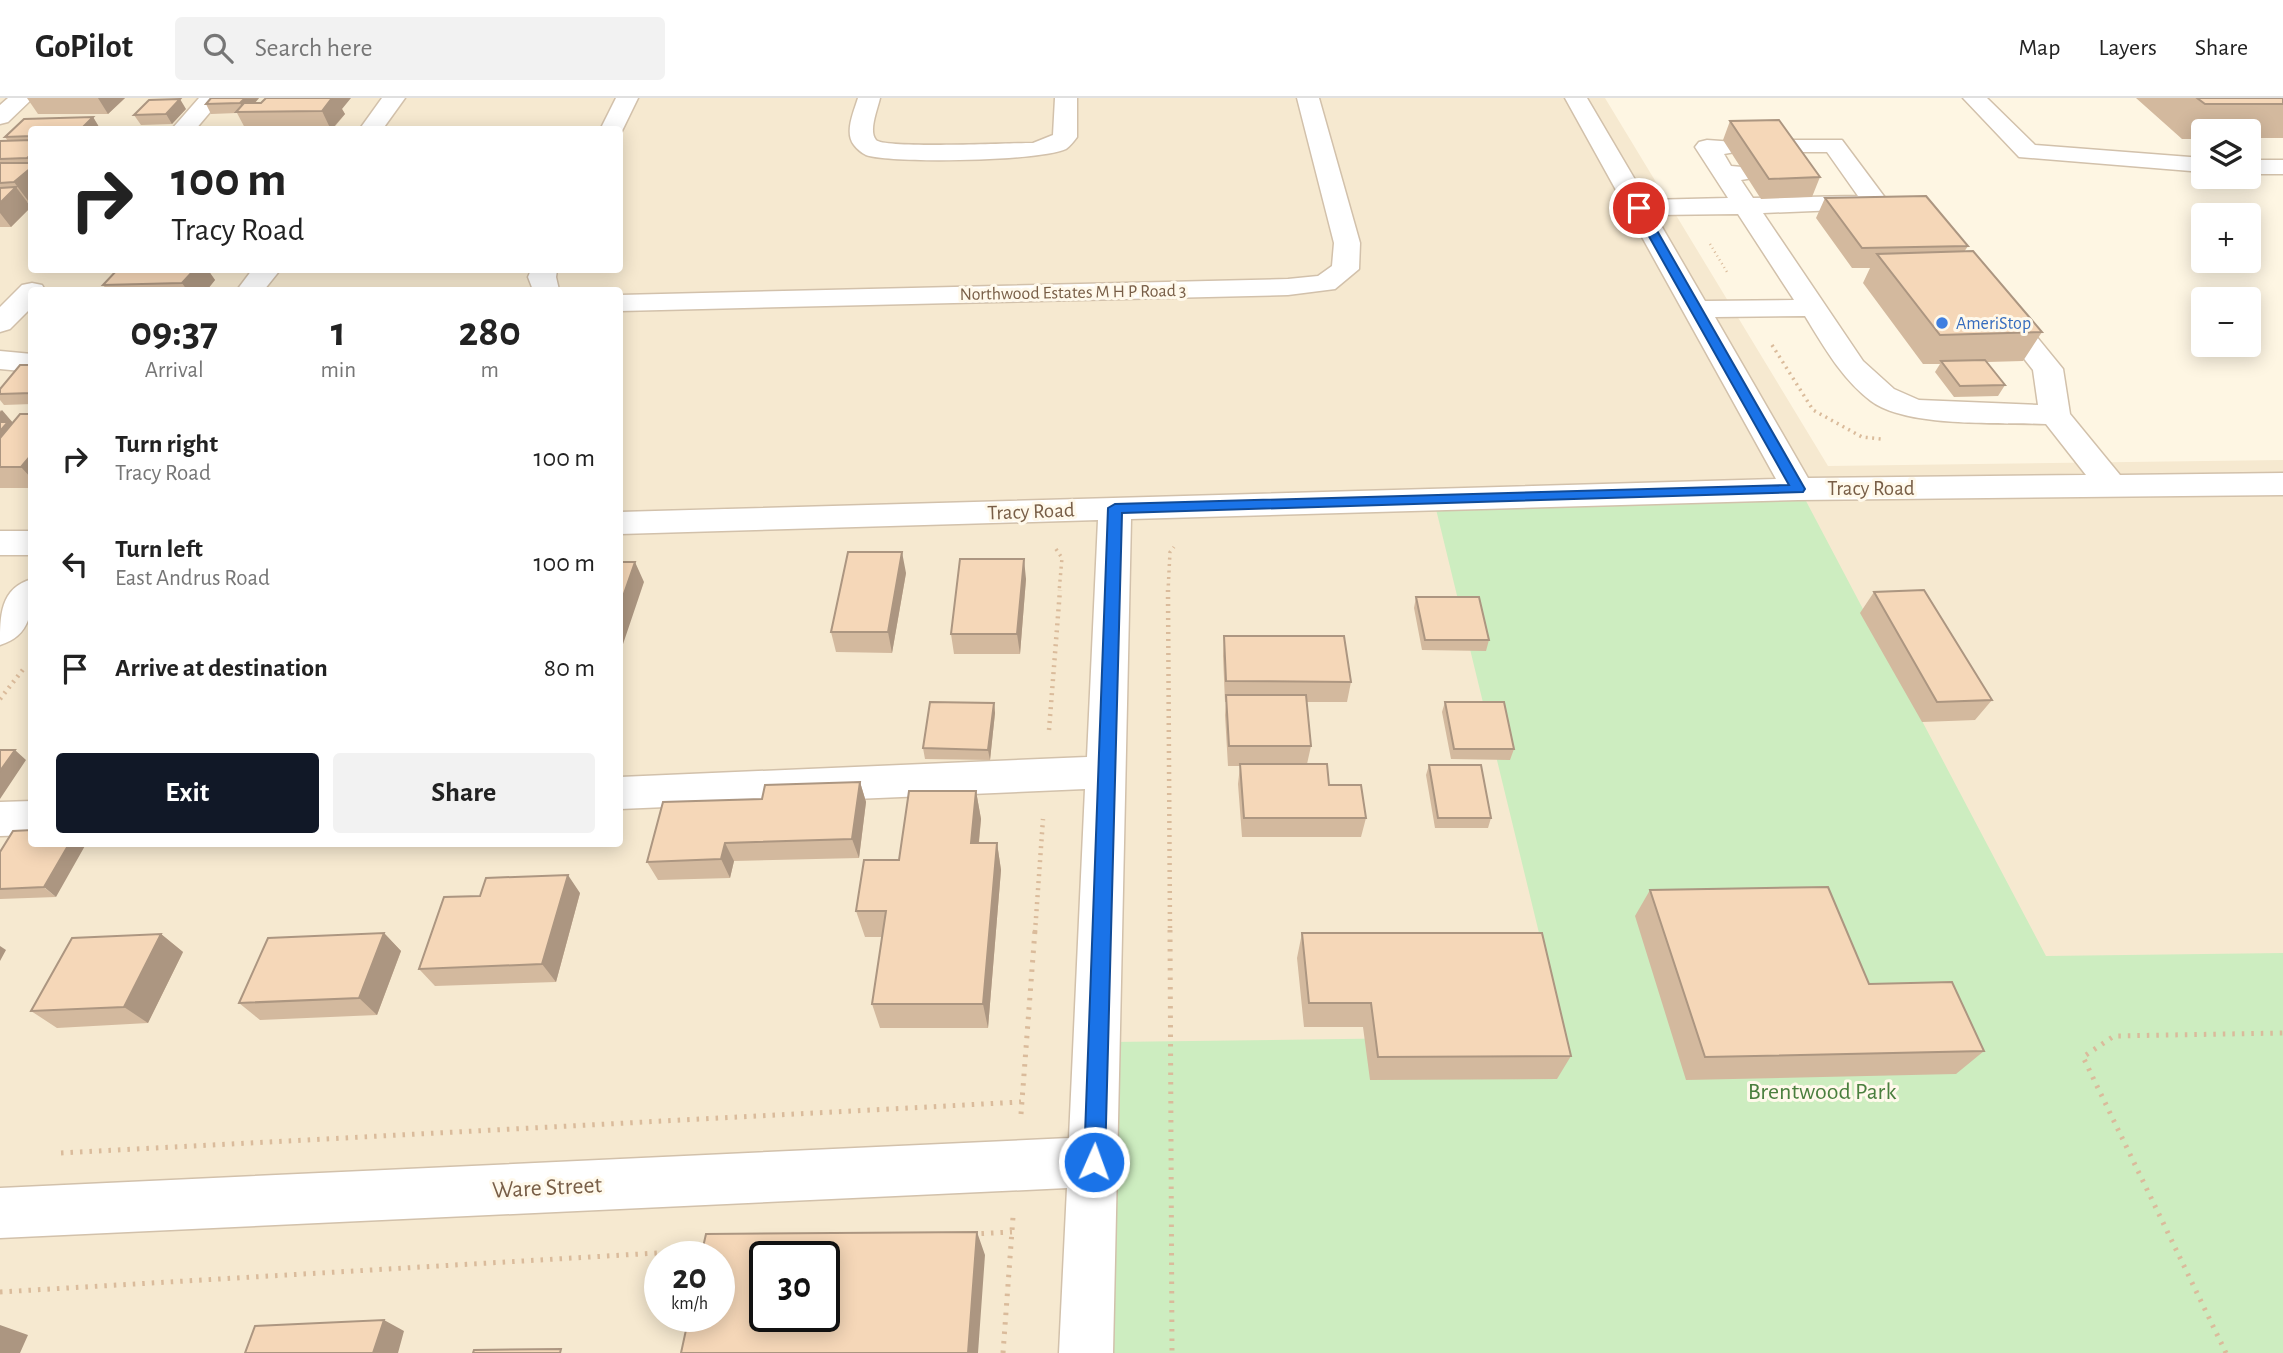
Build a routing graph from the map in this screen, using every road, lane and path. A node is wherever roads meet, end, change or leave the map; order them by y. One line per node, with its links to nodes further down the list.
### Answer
1 (22, 98): 10 (street)
2 (212, 98): 11 (street)
3 (394, 98): 12 (street)
4 (627, 98): 13 (street)
5 (869, 98): 6 (street)
6 (1066, 98)
7 (1308, 98): 27 (street, Northwood Estates M H P Road 3)
8 (1576, 98): 20 (street)
9 (1974, 98): 16 (street)
10 (0, 117)
11 (186, 126)
12 (373, 126)
13 (614, 126)
14 (1776, 146): 19 (street)
15 (1727, 147): 19 (street)
16 (2191, 164)
17 (2261, 167): 18 (street)
18 (2283, 167)
19 (1746, 206): 20 (street); 29 (street)
20 (1639, 208): 28 (street)
21 (49, 273): 23 (street)
22 (264, 273): 24 (street)
23 (36, 287)
24 (252, 287)
25 (28, 295): 30 (street)
26 (1988, 295): 33 (street)
27 (623, 303)
28 (1696, 309): 29 (street); 36 (street)
29 (1814, 309): 33 (street)
30 (0, 323)
31 (0, 360): 32 (street)
32 (28, 363)
33 (2055, 415): 35 (street)
34 (2283, 484): 35 (street, Tracy Road)
35 (2112, 487): 36 (street, Tracy Road)
36 (1798, 489): 37 (street, Tracy Road)
37 (1115, 508): 38 (street, Tracy Road); 46 (street)
38 (623, 523)
39 (0, 543): 40 (street)
40 (28, 543)
41 (1168, 571): 60 (path)
42 (28, 596): 43 (street)
43 (0, 632)
44 (28, 662): 45 (path)
45 (0, 699)
46 (1107, 772): 47 (street); 53 (street)
47 (623, 793)
48 (28, 818): 49 (street)
49 (0, 819)
50 (2283, 1033): 61 (path)
51 (1021, 1102): 52 (path)
52 (55, 1154)
53 (1094, 1162): 54 (street, Ware Street); 59 (street)
54 (0, 1213)
55 (1012, 1231): 56 (path)
56 (957, 1235)
57 (644, 1254): 58 (path)
58 (0, 1292)
59 (1086, 1353)
60 (1172, 1353)
61 (2226, 1353)

